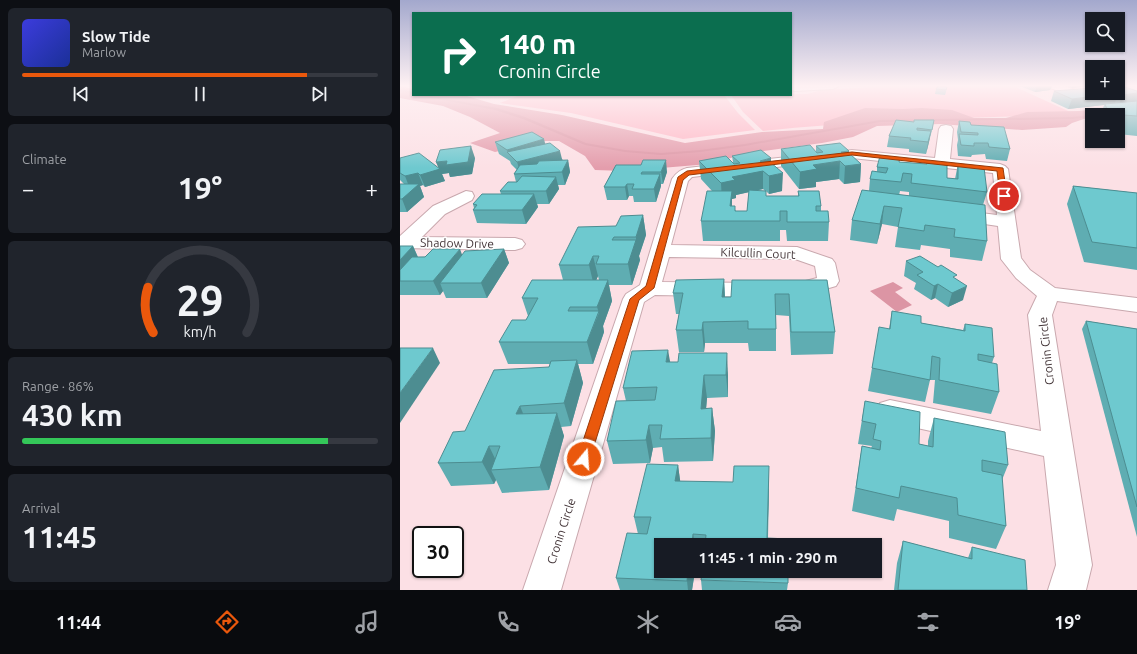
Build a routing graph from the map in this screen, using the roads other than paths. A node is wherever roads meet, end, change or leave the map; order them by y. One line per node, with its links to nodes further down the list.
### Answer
1 (946, 129): 2 (street)
2 (942, 163): 5 (street); 8 (street)
3 (466, 196): 6 (street)
4 (944, 214): 5 (street)
5 (1007, 222): 10 (street)
6 (403, 242): 7 (street, Shadow Drive)
7 (515, 244)
8 (660, 251): 9 (street); 9 (street, Kilcullin Court)
9 (650, 288): 14 (street, Cronin Circle)
10 (1049, 294): 11 (street); 13 (street, Cronin Circle)
11 (1137, 305)
12 (879, 409): 13 (street)
13 (1058, 447): 15 (street, Cronin Circle)
14 (542, 590)
15 (1067, 590)

